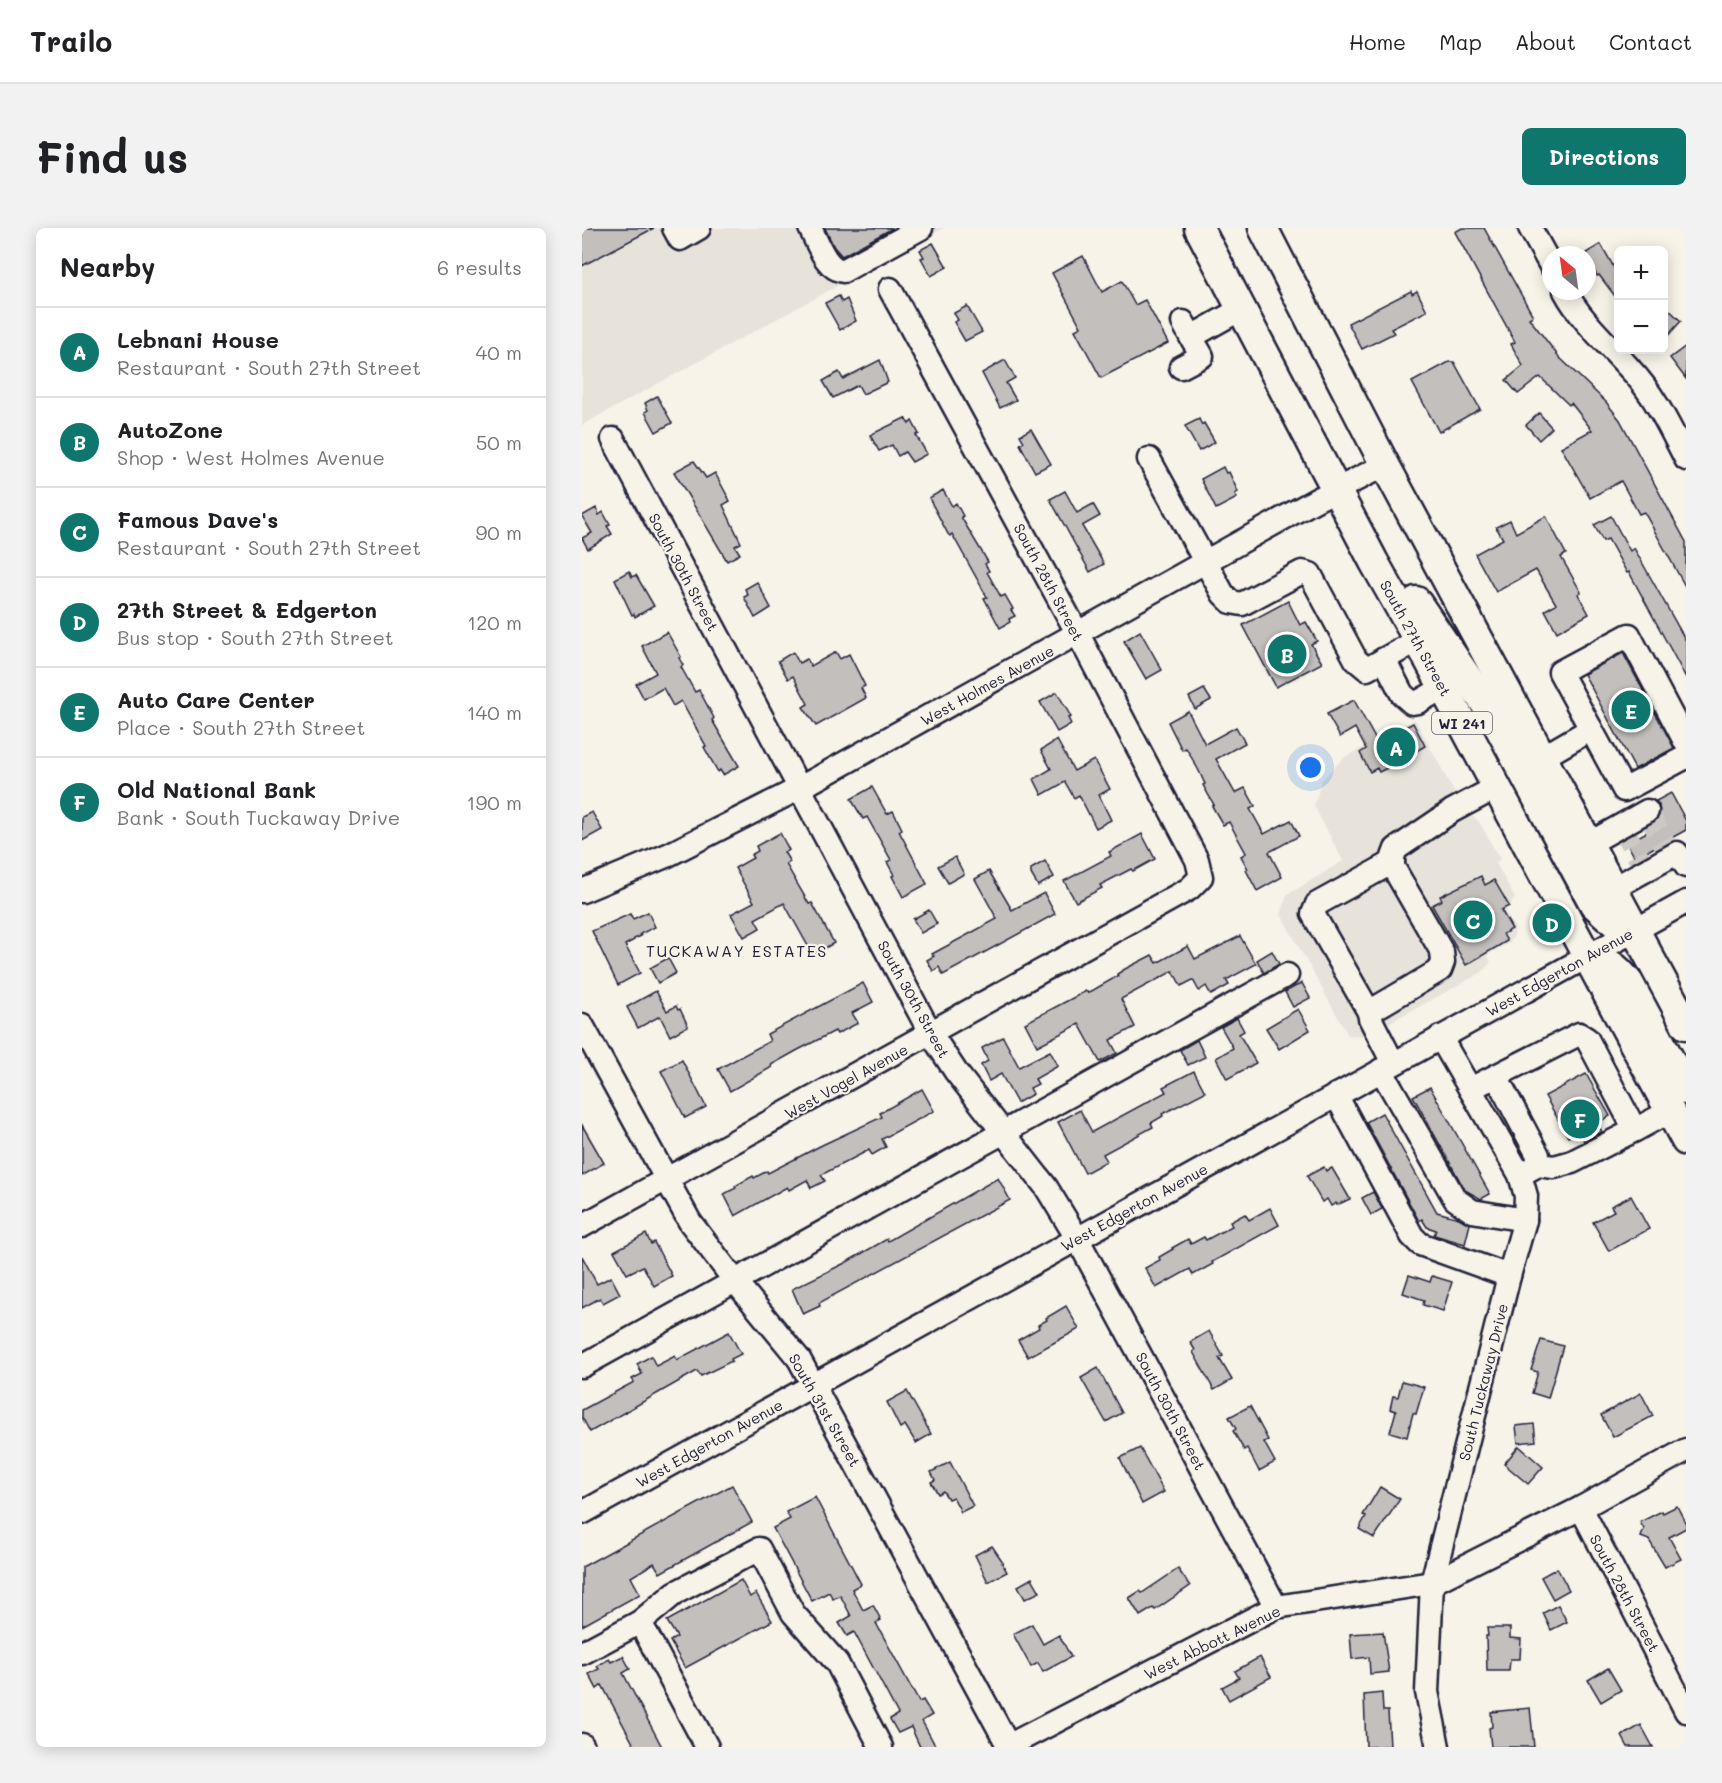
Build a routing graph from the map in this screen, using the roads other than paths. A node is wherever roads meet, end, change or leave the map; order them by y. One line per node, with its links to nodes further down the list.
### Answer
1 (674, 228): 2 (street)
2 (699, 228)
3 (810, 228): 4 (street)
4 (921, 228)
5 (1199, 228): 11 (main road, South 27th Street / WI 241)
6 (1263, 228): 16 (main road)
7 (1530, 228): 8 (street)
8 (1542, 250)
9 (890, 290): 20 (street, South 28th Street)
10 (1570, 300): 15 (street)
11 (1241, 309): 12 (street); 17 (main road, South 27th Street / WI 241)
12 (1181, 368)
13 (613, 439): 29 (street, South 30th Street)
14 (1149, 459): 18 (street)
15 (1686, 459)
16 (1385, 465): 17 (street, West Holmes Avenue); 26 (main road)
17 (1336, 489): 18 (street, West Holmes Avenue); 19 (main road, South 27th Street / WI 241)
18 (1206, 561): 20 (street, West Holmes Avenue); 22 (street)
19 (1374, 562): 21 (main road, South 27th Street / WI 241); 38 (main road)
20 (1078, 634): 29 (street, West Holmes Avenue); 34 (street, South 28th Street)
21 (1418, 640): 22 (street); 23 (main road, South 27th Street / WI 241)
22 (1384, 659): 23 (street)
23 (1443, 688): 28 (main road, South 27th Street / WI 241)
24 (1591, 729): 25 (street); 26 (street); 27 (street)
25 (1686, 743)
26 (1543, 757): 31 (main road)
27 (1686, 757)
28 (1497, 787): 32 (street); 39 (main road, South 27th Street / WI 241)
29 (800, 788): 36 (street, West Holmes Avenue); 44 (street, South 30th Street)
30 (1647, 811): 31 (street)
31 (1590, 843): 35 (main road)
32 (1393, 862): 41 (street); 41 (street)
33 (1686, 866): 35 (street)
34 (1201, 877): 44 (street, West Vogel Avenue)
35 (1614, 888): 38 (main road)
36 (582, 891)
37 (1683, 910): 38 (street, West Edgerton Avenue)
38 (1636, 929): 39 (street, West Edgerton Avenue); 43 (main road)
39 (1587, 956): 45 (street, West Edgerton Avenue); 50 (main road)
40 (1287, 975): 52 (street)
41 (1370, 1012): 46 (street)
42 (582, 1025): 55 (street, South 31st Street)
43 (1686, 1025)
44 (931, 1034): 52 (street, South 30th Street); 55 (street, West Vogel Avenue)
45 (1440, 1037): 46 (street, West Edgerton Avenue); 48 (street, South Tuckaway Drive)
46 (1387, 1067): 49 (street, West Edgerton Avenue); 56 (street)
47 (1496, 1076): 48 (street); 51 (street); 54 (street)
48 (1470, 1089): 54 (street, South Tuckaway Drive)
49 (1336, 1095): 58 (street, West Edgerton Avenue); 59 (street)
50 (1678, 1101): 51 (street); 53 (main road)
51 (1635, 1130): 54 (street)
52 (1004, 1132): 58 (street, South 30th Street); 60 (street)
53 (1686, 1141)
54 (1529, 1170): 56 (street, South Tuckaway Drive)
55 (666, 1180): 57 (street, West Vogel Avenue); 60 (street, South 31st Street)
56 (1525, 1220): 59 (street, South Tuckaway Drive)
57 (582, 1226)
58 (1077, 1238): 62 (street, West Edgerton Avenue); 67 (street, South 30th Street)
59 (1509, 1276): 66 (street, South Tuckaway Drive)
60 (735, 1281): 61 (street); 62 (street, South 31st Street)
61 (582, 1366)
62 (813, 1385): 65 (street, West Edgerton Avenue); 73 (street, South 31st Street)
63 (1686, 1450): 64 (street, West Abbott Avenue)
64 (1581, 1508): 66 (street, West Abbott Avenue); 70 (street, South 28th Street)
65 (582, 1513)
66 (1432, 1583): 67 (street, West Abbott Avenue); 74 (street, South Tuckaway Drive)
67 (1276, 1607): 73 (street, West Abbott Avenue)
68 (640, 1622): 69 (street); 71 (street); 72 (street)
69 (582, 1653)
70 (1686, 1711)
71 (707, 1747)
72 (881, 1747)
73 (1008, 1747)
74 (1438, 1747)

